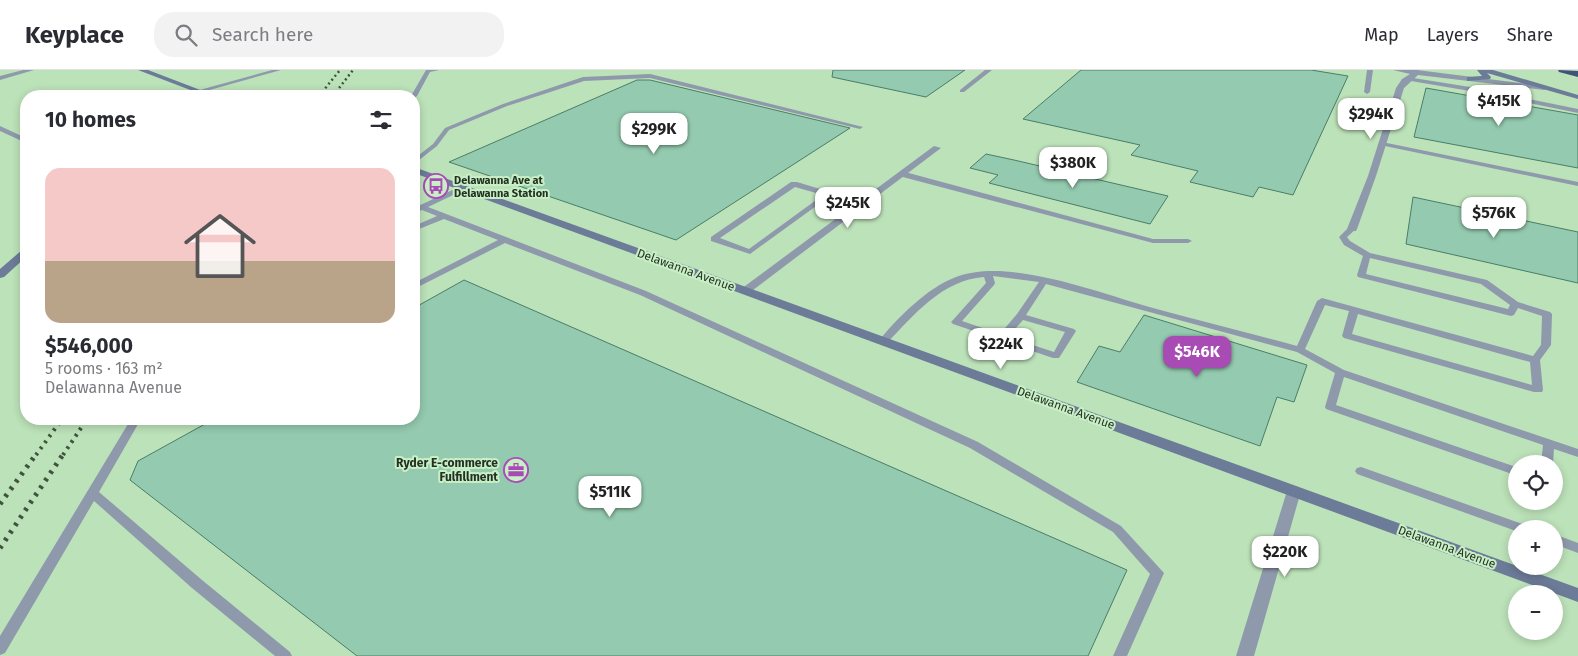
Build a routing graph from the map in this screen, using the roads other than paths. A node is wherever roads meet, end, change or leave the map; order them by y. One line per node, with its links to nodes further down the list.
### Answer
1 (30, 70): 15 (street)
2 (141, 70): 19 (street)
3 (278, 70): 20 (lane)
4 (436, 70): 12 (lane)
5 (988, 70): 22 (lane)
6 (1370, 70): 23 (lane)
7 (1396, 70): 13 (street)
8 (1480, 70): 17 (street)
9 (1486, 70): 18 (street)
10 (1562, 70): 14 (highway)
11 (1568, 70): 14 (highway)
12 (427, 71): 21 (lane)
13 (1417, 72): 16 (street); 17 (street)
14 (1578, 74)
15 (0, 78)
16 (1407, 79): 25 (lane); 29 (street)
17 (1470, 79): 18 (street)
18 (1544, 88): 24 (street)
19 (194, 90)
20 (206, 90)
21 (417, 90)
22 (962, 90)
23 (1367, 92)
24 (1578, 98)
25 (1578, 111)
26 (860, 127): 31 (lane)
27 (0, 128): 28 (street)
28 (20, 138)
29 (1382, 144): 34 (lane); 42 (street)
30 (937, 148): 33 (street)
31 (420, 157)
32 (420, 172): 35 (street, Delawanna Avenue)
33 (902, 174): 37 (street); 44 (lane)
34 (1578, 184)
35 (464, 188): 38 (lane); 51 (street, Delawanna Avenue)
36 (829, 194): 36 (lane); 37 (lane)
37 (862, 203): 51 (street)
38 (420, 208)
39 (420, 210): 40 (lane)
40 (443, 216): 41 (lane); 43 (lane)
41 (420, 226)
42 (1352, 229): 45 (lane)
43 (504, 240): 50 (lane); 74 (lane)
44 (1188, 241)
45 (1367, 255): 52 (lane); 52 (lane)
46 (20, 257): 47 (street)
47 (0, 275)
48 (988, 275): 49 (lane); 55 (lane); 56 (lane)
49 (1043, 282): 54 (lane); 57 (lane)
50 (420, 283)
51 (745, 291): 56 (street, Delawanna Avenue)
52 (1515, 304): 58 (lane)
53 (1354, 310): 57 (lane); 58 (lane); 58 (lane)
54 (1021, 316): 55 (lane); 55 (lane)
55 (1003, 337)
56 (883, 342): 66 (street, Delawanna Avenue)
57 (1300, 350): 59 (lane)
58 (1535, 360)
59 (1340, 372): 61 (lane); 64 (lane)
60 (132, 425): 67 (lane)
61 (1549, 444): 62 (lane); 63 (lane)
62 (1578, 453)
63 (1548, 455)
64 (1508, 468)
65 (1361, 471): 68 (lane)
66 (1294, 491): 71 (street, Delawanna Avenue); 75 (street)
67 (92, 492): 72 (lane); 73 (lane)
68 (1508, 523)
69 (1563, 542): 70 (lane)
70 (1578, 548)
71 (1578, 595)
72 (0, 649)
73 (285, 656)
74 (1120, 656)
75 (1245, 656)

